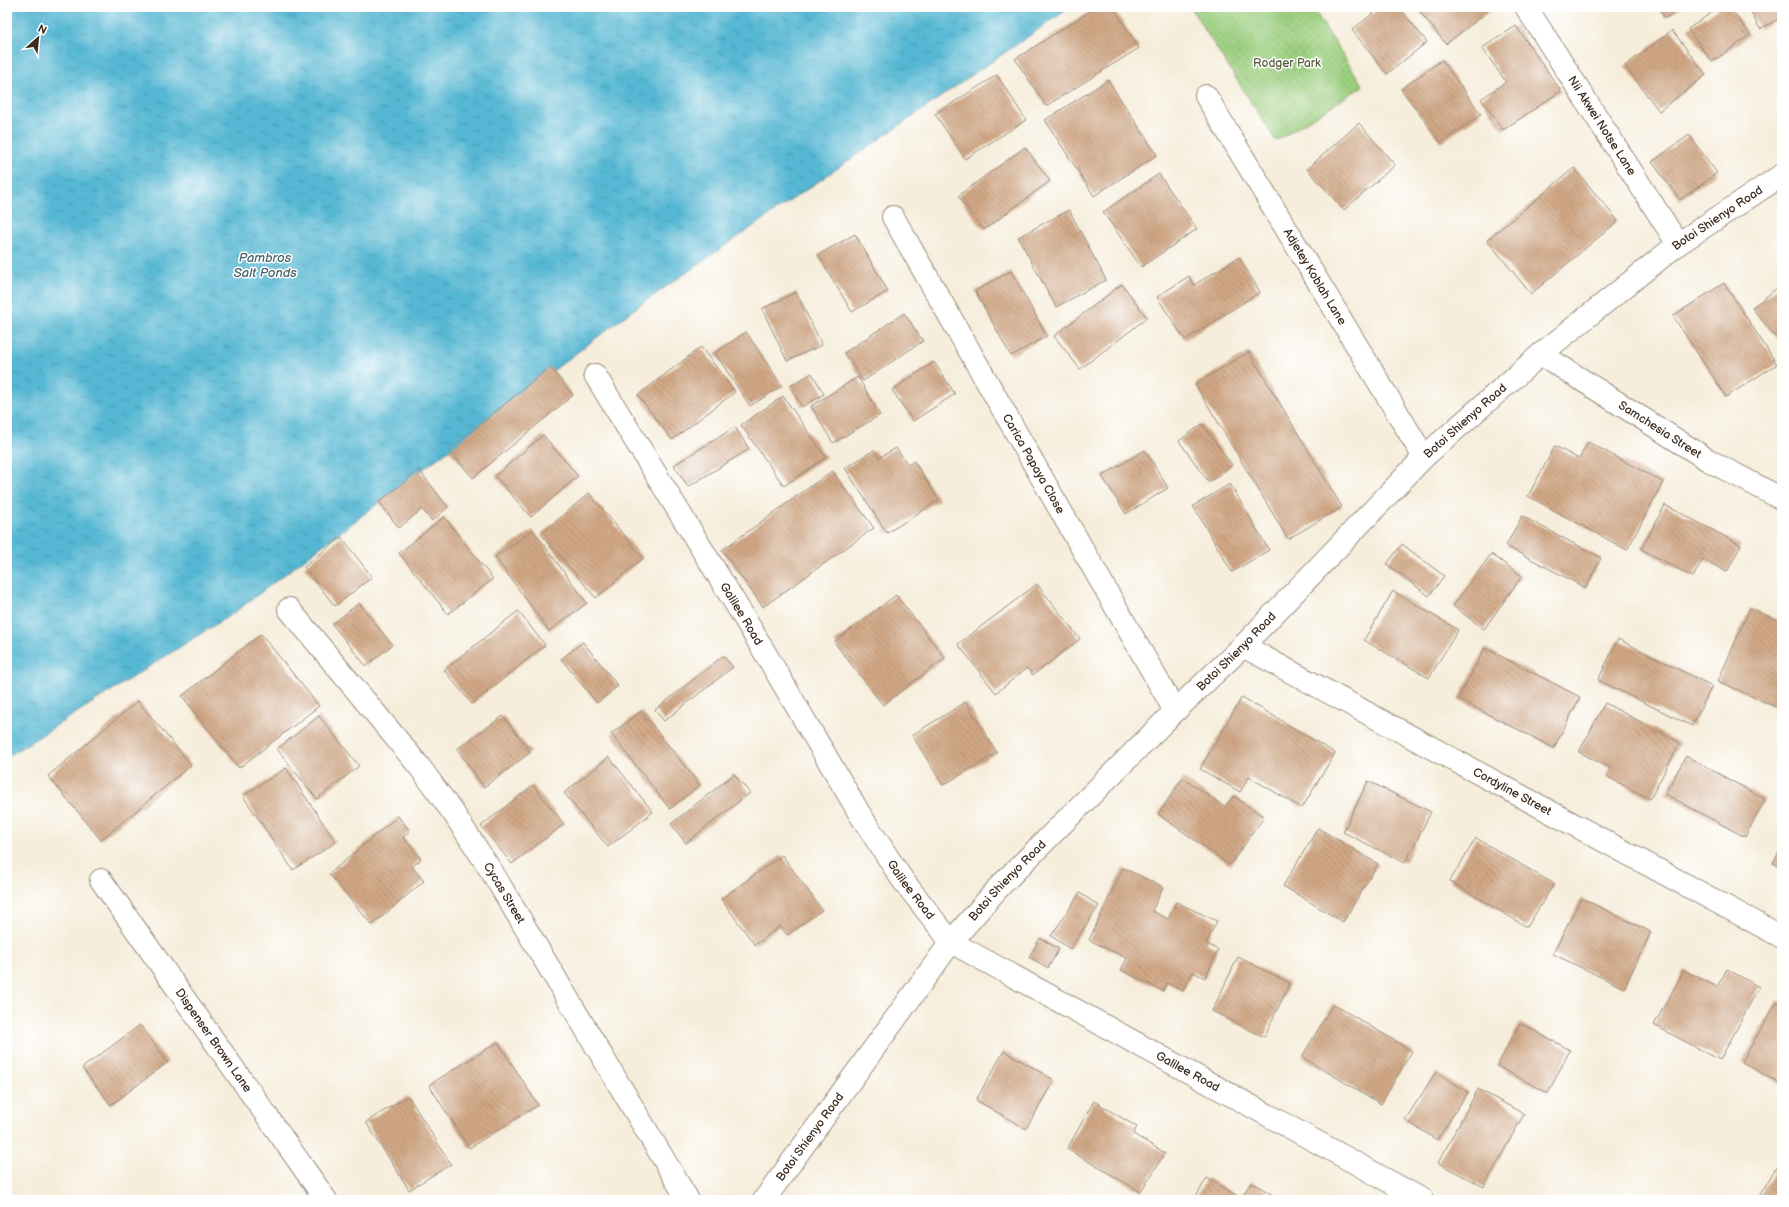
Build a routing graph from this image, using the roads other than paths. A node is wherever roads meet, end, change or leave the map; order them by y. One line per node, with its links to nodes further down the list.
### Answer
1 (1526, 7): 5 (street, Nii Akwei Notse Lane)
2 (1206, 96): 8 (street, Adjetey Koblah Lane)
3 (1782, 175): 5 (street, Botoi Shienyo Road)
4 (893, 217): 12 (street, Carica Papaya Close)
5 (1678, 244): 6 (street, Botoi Shienyo Road)
6 (1541, 354): 8 (street, Botoi Shienyo Road); 9 (street, Samchesia Street)
7 (595, 375): 15 (street, Galilee Road)
8 (1424, 457): 11 (street, Botoi Shienyo Road)
9 (1782, 499)
10 (289, 609): 17 (street, Cycas Street)
11 (1243, 646): 12 (street, Botoi Shienyo Road); 14 (street, Cordyline Street)
12 (1175, 711): 15 (street, Botoi Shienyo Road)
13 (102, 880): 16 (street, Dispenser Brown Lane)
14 (1782, 937)
15 (951, 942): 18 (street, Botoi Shienyo Road); 19 (street, Galilee Road)
16 (326, 1200)
17 (688, 1200)
18 (764, 1200)
19 (1423, 1200)

